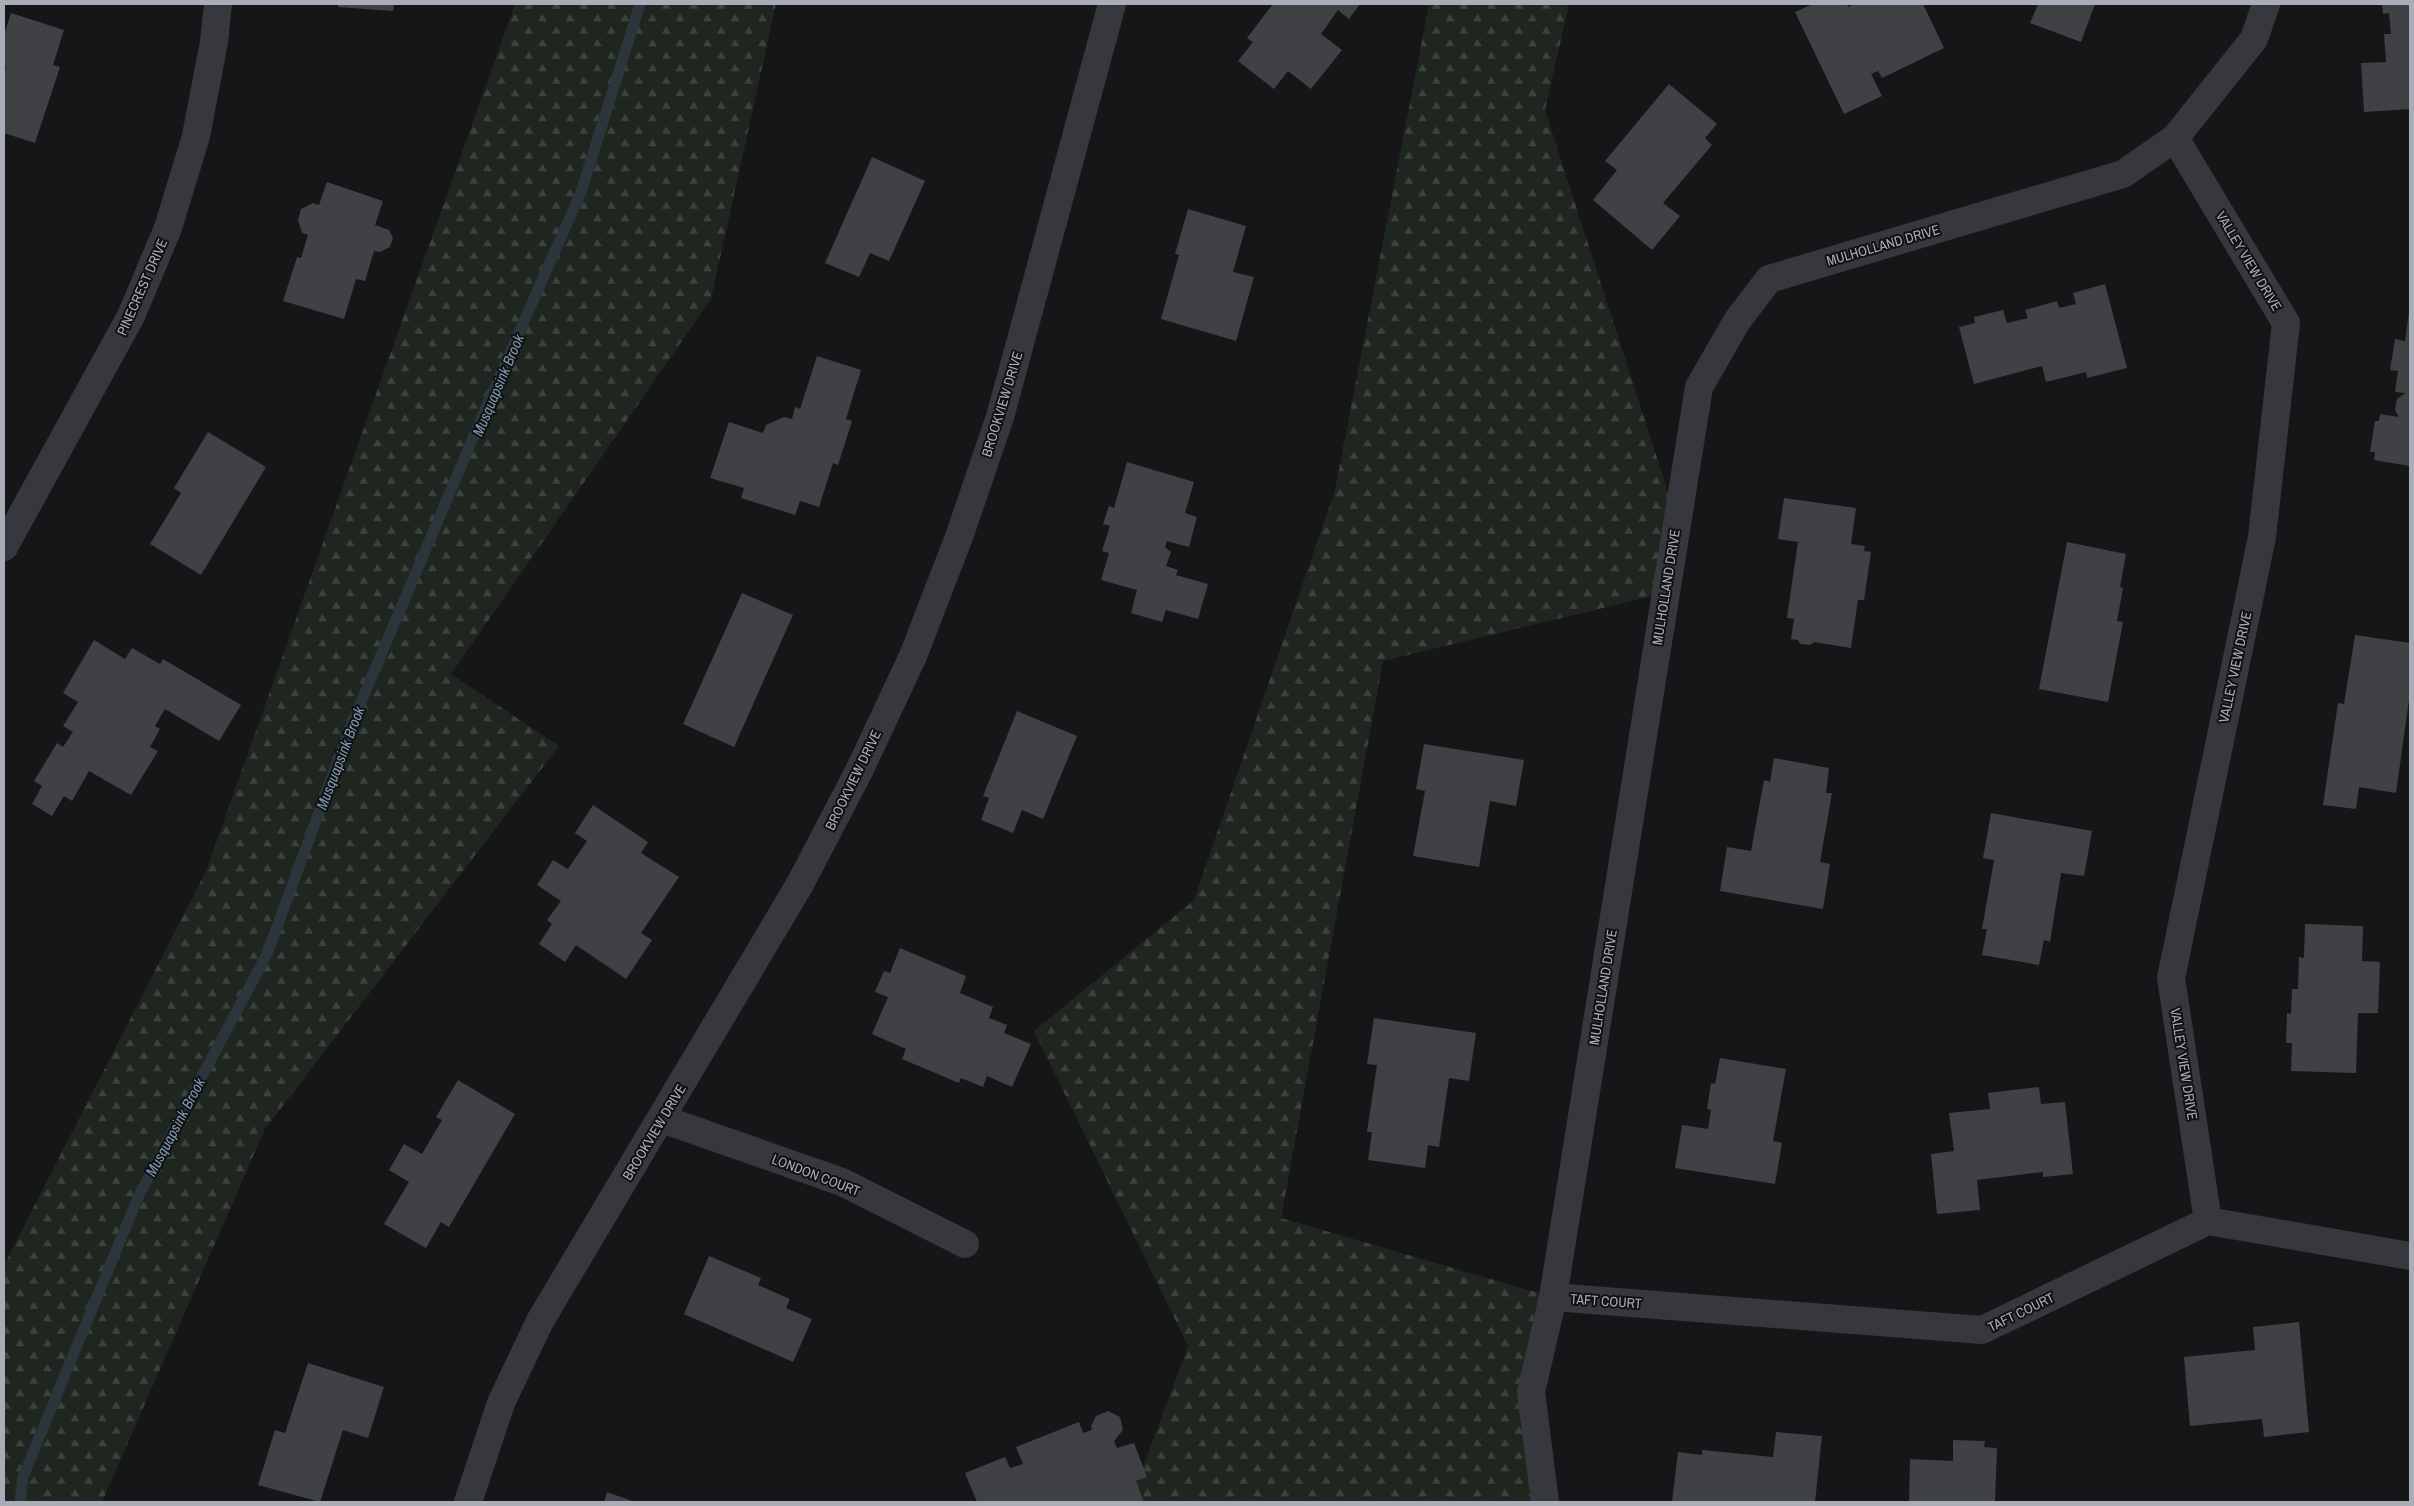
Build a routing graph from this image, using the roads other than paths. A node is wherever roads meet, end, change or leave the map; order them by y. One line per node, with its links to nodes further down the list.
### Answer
1 (218, 4): 5 (street, PINECREST DRIVE)
2 (1112, 4): 6 (street, BROOKVIEW DRIVE)
3 (2266, 4): 4 (street, MULHOLLAND DRIVE)
4 (2175, 138): 7 (street, VALLEY VIEW DRIVE); 10 (street, MULHOLLAND DRIVE)
5 (4, 548)
6 (662, 1119): 8 (street, LONDON COURT); 11 (street, BROOKVIEW DRIVE)
7 (2208, 1221): 9 (street); 10 (street, TAFT COURT)
8 (965, 1244)
9 (2410, 1256)
10 (1553, 1297): 12 (street, MULHOLLAND DRIVE)
11 (468, 1502)
12 (1545, 1502)

